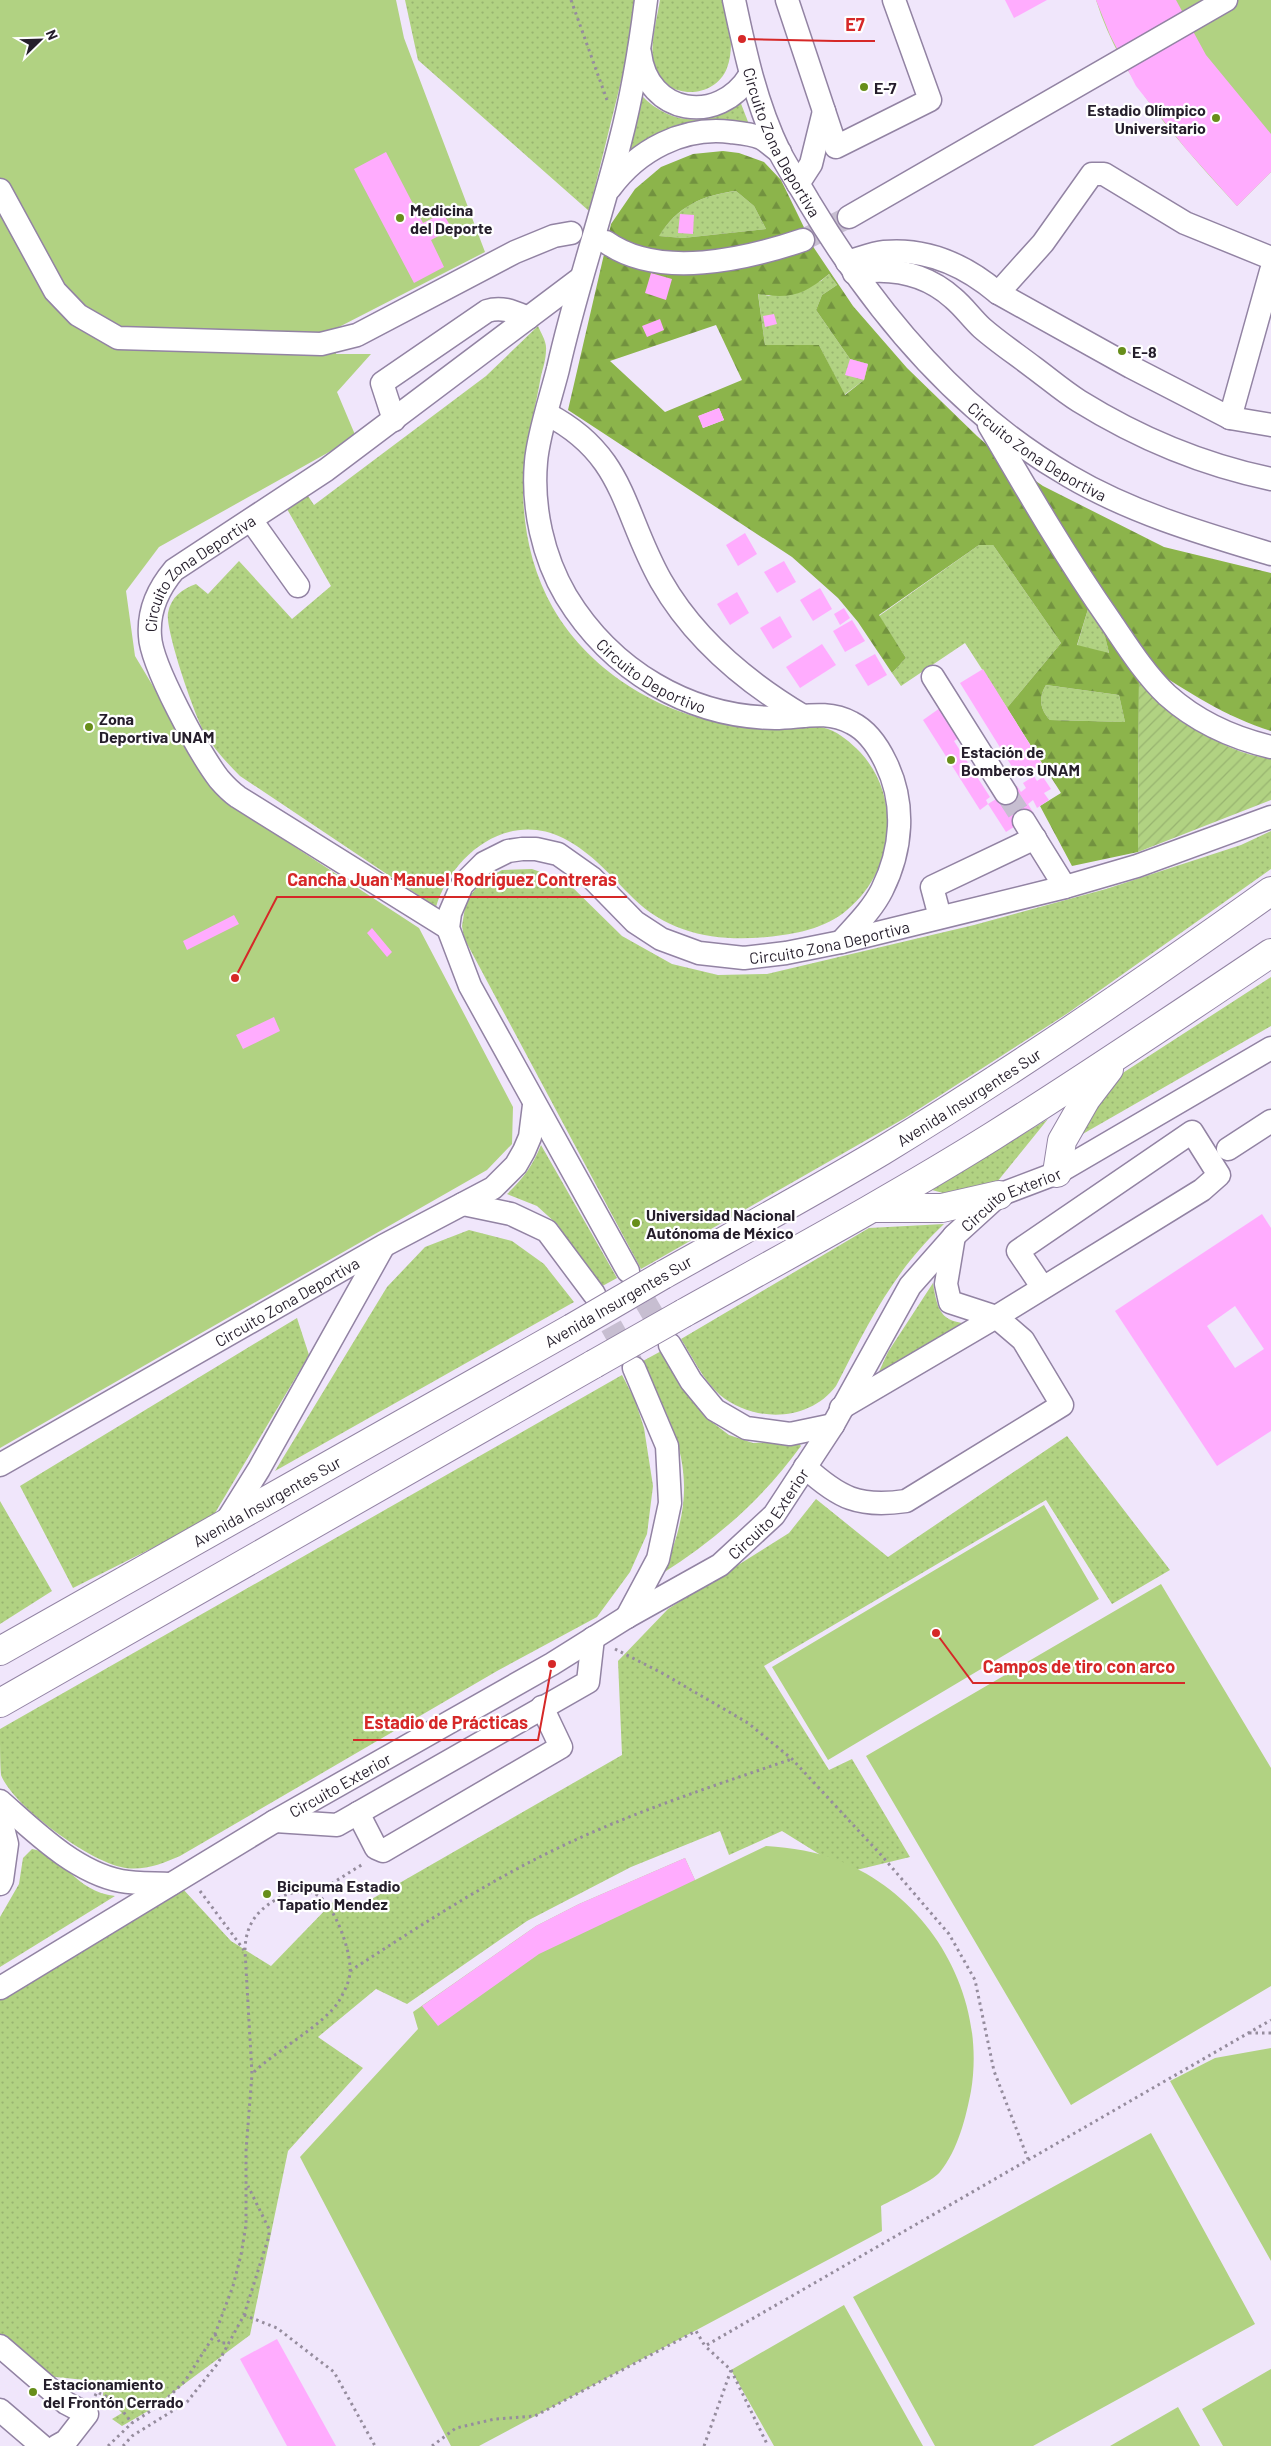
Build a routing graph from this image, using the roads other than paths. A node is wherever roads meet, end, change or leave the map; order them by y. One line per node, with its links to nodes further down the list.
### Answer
1 (646, 0): 6 (street)
2 (734, 0): 7 (street, Circuito Zona Deportiva)
3 (894, 0): 8 (street)
4 (1226, 0): 13 (street)
5 (784, 4): 8 (street)
6 (641, 42): 7 (street); 12 (street)
7 (750, 75): 9 (street, Circuito Zona Deportiva)
8 (824, 111): 10 (street)
9 (780, 152): 10 (street, Circuito Zona Deportiva); 12 (street)
10 (798, 184): 18 (street, Circuito Zona Deportiva)
11 (0, 190): 14 (street)
12 (607, 192): 19 (street)
13 (849, 217)
14 (571, 233)
15 (803, 240): 16 (street)
16 (606, 242)
17 (1271, 258): 21 (street)
18 (846, 262): 21 (street); 26 (street, Circuito Zona Deportiva); 28 (street)
19 (584, 270): 22 (street, Circuito Zona Deportiva); 23 (street, Circuito Deportivo)
20 (1271, 271): 24 (street)
21 (998, 293): 24 (street)
22 (528, 318): 25 (street, Circuito Zona Deportiva); 25 (street)
23 (547, 414): 33 (street); 33 (street, Circuito Deportivo)
24 (1230, 418): 27 (street)
25 (394, 420): 29 (street, Circuito Zona Deportiva)
26 (986, 420): 30 (street, Circuito Zona Deportiva); 34 (street)
27 (1271, 425)
28 (1271, 478)
29 (251, 520): 31 (street); 40 (street, Circuito Zona Deportiva)
30 (1271, 554)
31 (298, 586)
32 (933, 676): 35 (street)
33 (803, 716): 41 (street, Circuito Deportivo)
34 (1271, 748)
35 (1006, 793)
36 (1271, 817): 37 (street, Circuito Zona Deportiva)
37 (1066, 887): 39 (street, Circuito Zona Deportiva); 39 (street)
38 (1271, 892): 63 (main road, Avenida Insurgentes Sur, bridge)
39 (940, 917): 41 (street, Circuito Zona Deportiva)
40 (448, 928): 41 (street, Circuito Zona Deportiva); 45 (street)
41 (841, 942)
42 (1271, 953): 44 (main road)
43 (1271, 1048): 48 (street, Circuito Exterior)
44 (1119, 1055): 48 (main road); 51 (main road)
45 (534, 1106): 50 (street, Circuito Zona Deportiva); 54 (street)
46 (1271, 1121): 47 (street)
47 (1228, 1150)
48 (1057, 1173): 49 (street, Circuito Exterior)
49 (999, 1195): 51 (main road); 52 (street, Circuito Exterior)
50 (463, 1204): 53 (street, Circuito Zona Deportiva); 56 (street)
51 (873, 1208): 67 (main road, bridge)
52 (955, 1235): 57 (street); 60 (street, Circuito Exterior)
53 (383, 1246): 61 (street, Circuito Zona Deportiva); 63 (street)
54 (628, 1271)
55 (1043, 1288): 55 (street); 57 (street)
56 (594, 1294)
57 (996, 1317): 60 (street); 62 (street)
58 (670, 1345): 60 (street)
59 (634, 1368): 64 (street)
60 (836, 1416): 62 (street, Circuito Exterior)
61 (0, 1465)
62 (805, 1467): 64 (street, Circuito Exterior)
63 (224, 1525): 66 (main road, Avenida Insurgentes Sur)
64 (627, 1617): 65 (street, Circuito Exterior)
65 (593, 1638): 68 (street); 72 (street, Circuito Exterior)
66 (0, 1651)
67 (0, 1703)
68 (542, 1707): 70 (street); 70 (street)
69 (0, 1801): 74 (street)
70 (358, 1813): 72 (street)
71 (0, 1816): 73 (street)
72 (275, 1821): 74 (street, Circuito Exterior)
73 (0, 1884)
74 (171, 1884): 75 (street, Circuito Exterior)
75 (0, 1988)
76 (0, 2346): 79 (street)
77 (0, 2410): 78 (street)
78 (42, 2446)
79 (57, 2446)

